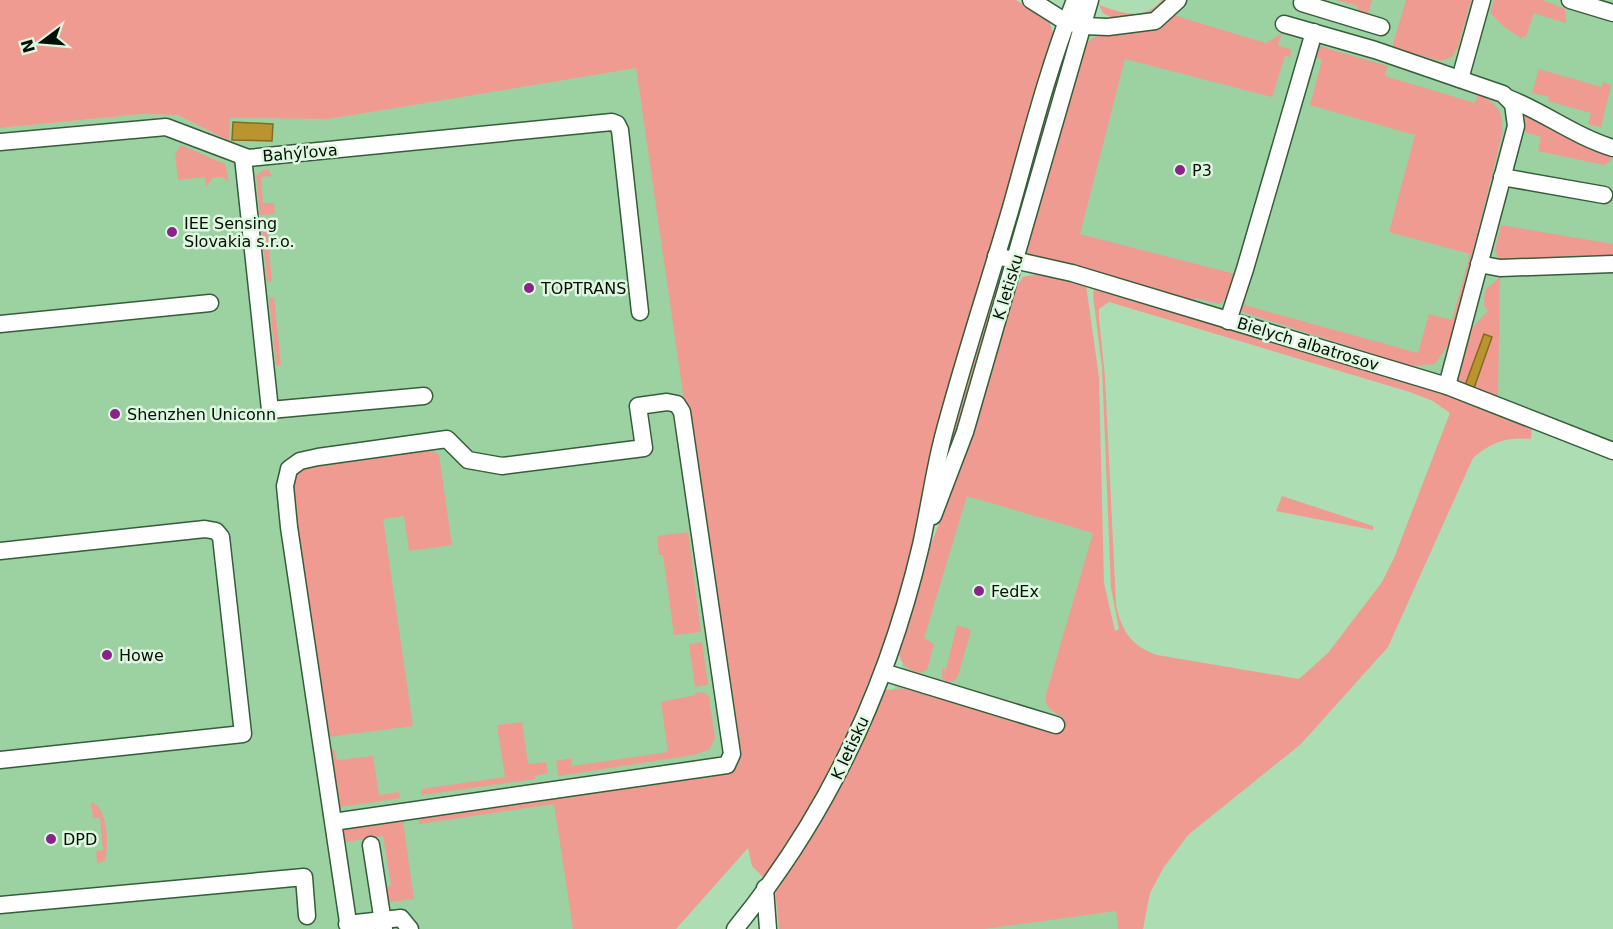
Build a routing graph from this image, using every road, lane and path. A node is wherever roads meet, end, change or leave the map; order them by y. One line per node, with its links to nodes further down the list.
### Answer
1 (1032, 0): 9 (street)
2 (1075, 0): 9 (street, K letisku)
3 (1090, 0): 10 (street, K letisku)
4 (1178, 0): 10 (street)
5 (1482, 0): 13 (street)
6 (1570, 0): 8 (street)
7 (1302, 2): 11 (street); 12 (street)
8 (1613, 14)
9 (1066, 22): 10 (street); 20 (street, K letisku)
10 (1084, 26): 21 (street, K letisku)
11 (1381, 27)
12 (1314, 32): 13 (street); 26 (street)
13 (1460, 79): 14 (street)
14 (1508, 98): 16 (street); 18 (street)
15 (0, 142): 17 (street, Bahýľova)
16 (1613, 148)
17 (243, 157): 25 (street, Bahýľova); 29 (street)
18 (1502, 177): 19 (street); 22 (street)
19 (1604, 195)
20 (996, 256): 21 (street, Bielych albatrosov); 31 (street, K letisku)
21 (1015, 261): 26 (street, Bielych albatrosov); 31 (street, K letisku)
22 (1479, 264): 23 (street); 28 (street)
23 (1613, 264)
24 (210, 303): 27 (street)
25 (640, 312)
26 (1228, 321): 28 (street, Bielych albatrosov)
27 (0, 324)
28 (1447, 386): 30 (street, Bielych albatrosov)
29 (424, 396)
30 (1613, 451)
31 (921, 544): 33 (street, K letisku)
32 (0, 551): 35 (street)
33 (883, 672): 34 (street); 38 (street, K letisku)
34 (1056, 725)
35 (0, 760)
36 (333, 822): 36 (street); 42 (street)
37 (371, 845): 41 (street)
38 (765, 888): 43 (street, K letisku); 45 (street)
39 (0, 905): 40 (street)
40 (307, 916)
41 (388, 924): 42 (street); 44 (street)
42 (348, 926)
43 (740, 928)
44 (410, 929)
45 (768, 929)

